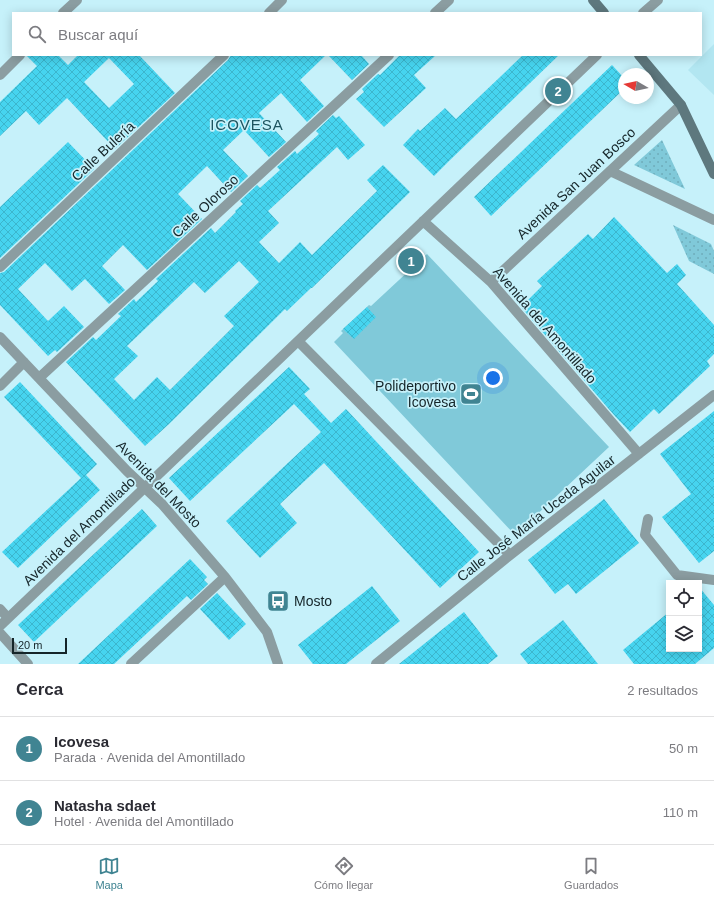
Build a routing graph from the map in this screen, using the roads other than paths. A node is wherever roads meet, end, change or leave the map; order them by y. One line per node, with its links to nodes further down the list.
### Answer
1 (77, 0): 6 (street)
2 (282, 0): 7 (street)
3 (449, 0): 8 (street)
4 (593, 0): 9 (main road)
5 (658, 0): 10 (street)
6 (64, 12)
7 (270, 12)
8 (436, 12)
9 (603, 12)
10 (644, 12)
11 (19, 56): 16 (street)
12 (223, 56): 22 (street, Calle Bulería)
13 (388, 56): 27 (street, Calle Oloroso)
14 (596, 56): 21 (street, Avenida del Amontillado)
15 (640, 56): 17 (main road)
16 (0, 75)
17 (681, 105): 18 (street, Avenida San Juan Bosco); 19 (main road)
18 (610, 171): 20 (street); 23 (street, Avenida San Juan Bosco)
19 (714, 174)
20 (714, 220)
21 (423, 221): 23 (street, Avenida del Amontillado); 25 (street, Avenida del Amontillado)
22 (0, 268)
23 (491, 282): 30 (street, Avenida del Amontillado)
24 (0, 337): 26 (street, Avenida del Mosto)
25 (298, 341): 31 (street, Avenida del Amontillado); 33 (street)
26 (24, 362): 27 (street, Avenida del Mosto); 28 (street)
27 (39, 378): 31 (street, Avenida del Mosto)
28 (0, 386)
29 (714, 395): 30 (street, Calle José María Uceda Aguilar)
30 (639, 454): 33 (street, Calle José María Uceda Aguilar)
31 (144, 488): 34 (street, Avenida del Mosto); 37 (street, Avenida del Amontillado)
32 (648, 519): 35 (street)
33 (510, 555): 43 (street, Calle José María Uceda Aguilar)
34 (226, 577): 41 (street); 42 (street, Avenida del Mosto)
35 (714, 580)
36 (0, 609): 37 (street)
37 (8, 618): 38 (street, Avenida del Amontillado)
38 (0, 626)
39 (0, 633): 40 (street)
40 (28, 664)
41 (132, 664)
42 (278, 664)
43 (376, 664)

